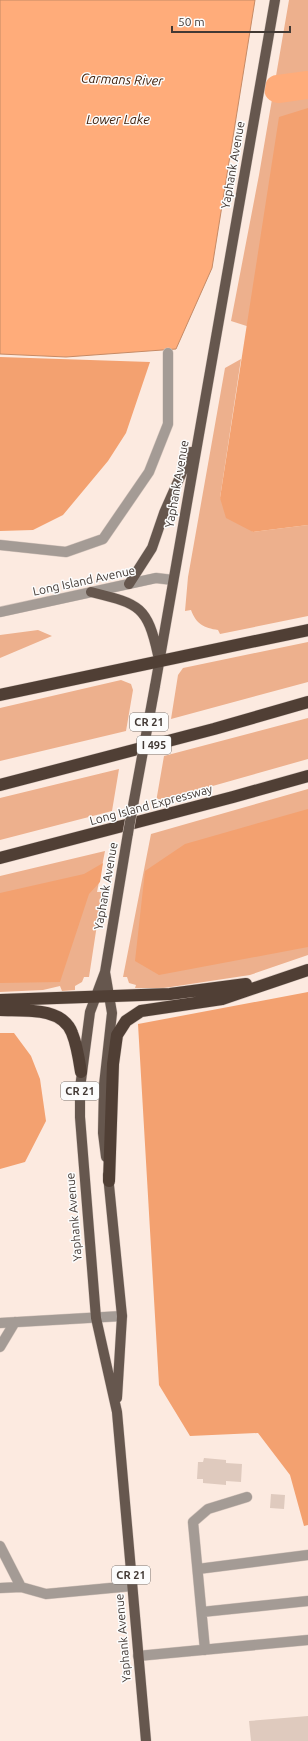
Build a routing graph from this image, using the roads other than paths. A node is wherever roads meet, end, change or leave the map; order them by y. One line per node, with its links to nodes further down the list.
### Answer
1 (275, 0): 3 (main road, Yaphank Avenue / CR 21)
2 (168, 353): 4 (street)
3 (198, 438): 5 (main road, Yaphank Avenue / CR 21); 6 (main road)
4 (0, 546)
5 (173, 580): 6 (street, Long Island Avenue); 10 (main road, Yaphank Avenue / CR 21)
6 (129, 584): 7 (street, Long Island Avenue)
7 (91, 592): 8 (street, Long Island Avenue); 10 (main road)
8 (0, 612)
9 (308, 630): 10 (highway)
10 (159, 662): 11 (highway); 17 (main road, Yaphank Avenue / CR 21, bridge)
11 (0, 695)
12 (308, 702): 14 (highway, I 495)
13 (308, 776): 15 (highway, Long Island Expressway)
14 (0, 785)
15 (0, 858)
16 (308, 970): 18 (highway)
17 (105, 972): 19 (main road, Yaphank Avenue / CR 21); 20 (main road, Yaphank Avenue / CR 21)
18 (289, 978): 20 (highway); 24 (highway)
19 (96, 996): 20 (highway); 21 (highway); 23 (main road, Yaphank Avenue / CR 21)
20 (109, 996): 24 (main road, Yaphank Avenue / CR 21)
21 (0, 1000)
22 (0, 1010): 23 (highway)
23 (81, 1072): 26 (main road, Yaphank Avenue / CR 21)
24 (109, 1181): 25 (main road, Yaphank Avenue / CR 21)
25 (122, 1316): 26 (street); 30 (main road, Yaphank Avenue / CR 21)
26 (96, 1318): 27 (street); 30 (main road, Yaphank Avenue / CR 21)
27 (14, 1322): 28 (street); 29 (street)
28 (0, 1323)
29 (0, 1348)
30 (117, 1412): 35 (main road, Yaphank Avenue / CR 21)
31 (247, 1497): 34 (street)
32 (0, 1546): 36 (street)
33 (308, 1555): 34 (street)
34 (198, 1569): 39 (street)
35 (132, 1586): 36 (street); 42 (main road, Yaphank Avenue / CR 21)
36 (21, 1587): 37 (street)
37 (0, 1588)
38 (308, 1601): 39 (street)
39 (202, 1612): 41 (street)
40 (308, 1640): 41 (street)
41 (205, 1650): 42 (street)
42 (138, 1656): 43 (main road, Yaphank Avenue / CR 21)
43 (146, 1741)

